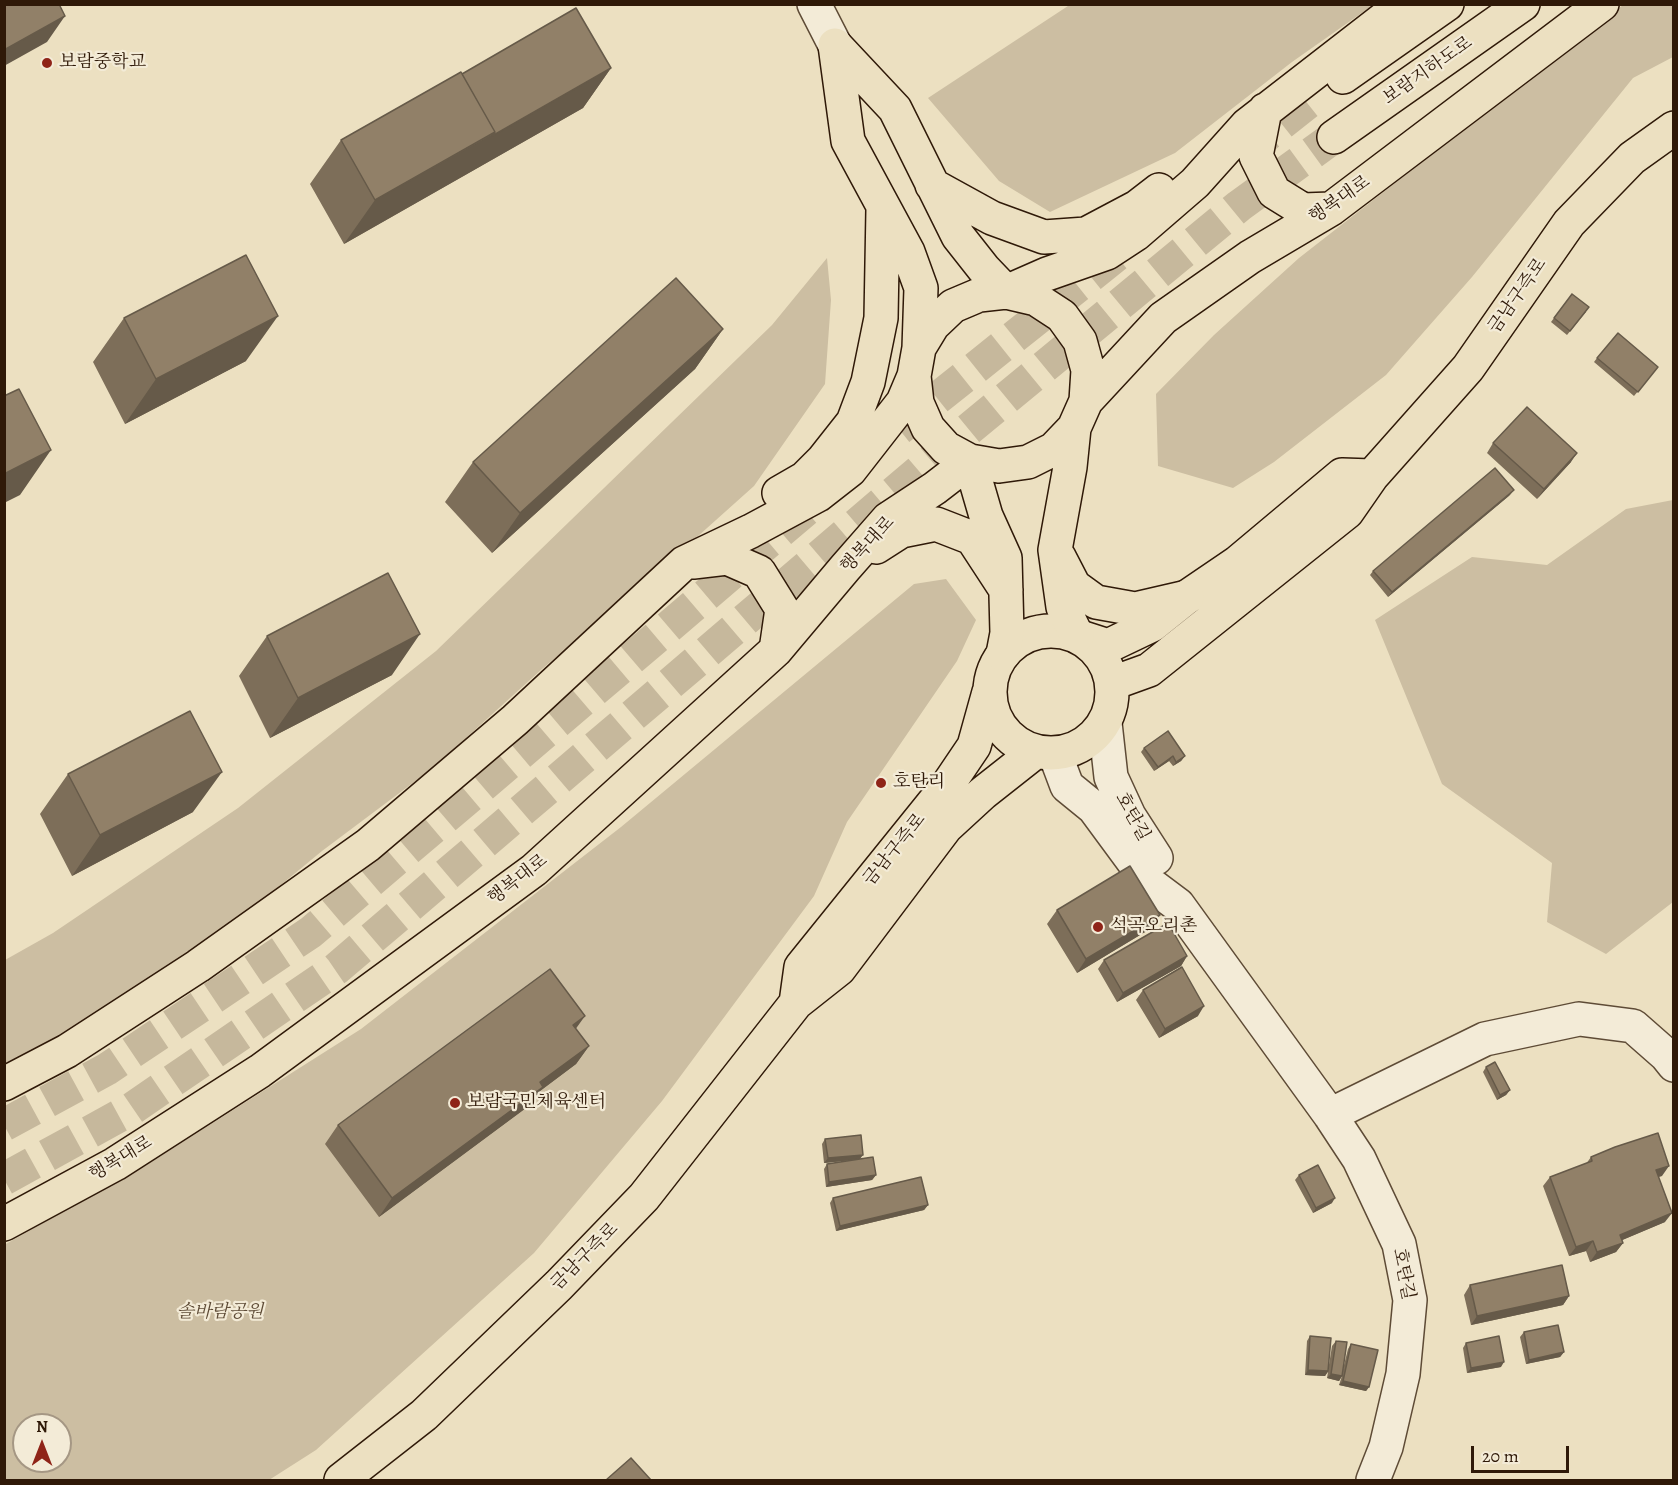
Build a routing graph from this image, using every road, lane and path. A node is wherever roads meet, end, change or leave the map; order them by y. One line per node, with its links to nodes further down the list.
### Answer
1 (814, 4): 6 (street)
2 (1403, 4): 8 (main road)
3 (1447, 4): 7 (main road)
4 (1523, 4): 10 (main road, 보람지하도로)
5 (1602, 4): 13 (main road, 행복대로)
6 (835, 45): 11 (main road); 12 (main road)
7 (1315, 97)
8 (1256, 118): 11 (main road); 13 (main road); 14 (main road)
9 (1674, 128): 18 (main road, 금남구즉로)
10 (1334, 137)
11 (932, 185): 14 (main road)
12 (883, 208): 15 (main road); 20 (main road)
13 (1331, 208): 16 (main road, 행복대로)
14 (1006, 292): 15 (main road); 16 (main road)
15 (916, 362): 17 (main road); 20 (main road)
16 (1080, 414): 17 (main road); 19 (main road)
17 (970, 461): 21 (main road, 행복대로); 22 (main road)
18 (1372, 476): 23 (main road); 27 (main road, 금남구즉로)
19 (1055, 550): 23 (main road); 24 (main road)
20 (684, 562): 25 (main road); 34 (main road)
21 (845, 568): 22 (main road); 25 (main road, 행복대로)
22 (1006, 590): 26 (main road)
23 (1187, 597): 24 (main road)
24 (1077, 636): 26 (main road); 27 (main road)
25 (776, 651): 36 (main road, 행복대로)
26 (1002, 654): 28 (main road)
27 (1113, 683): 29 (main road)
28 (989, 692): 30 (main road); 32 (main road, 금남구즉로)
29 (1105, 723): 30 (main road); 31 (street, 호탄길)
30 (1045, 753): 31 (street, 호탄길); 32 (main road, 금남구즉로)
31 (1178, 905): 35 (street, 호탄길)
32 (796, 1003): 37 (main road, 금남구즉로)
33 (1674, 1065): 35 (street)
34 (4, 1084)
35 (1330, 1115): 38 (street, 호탄길)
36 (4, 1224)
37 (341, 1480)
38 (1373, 1480)

